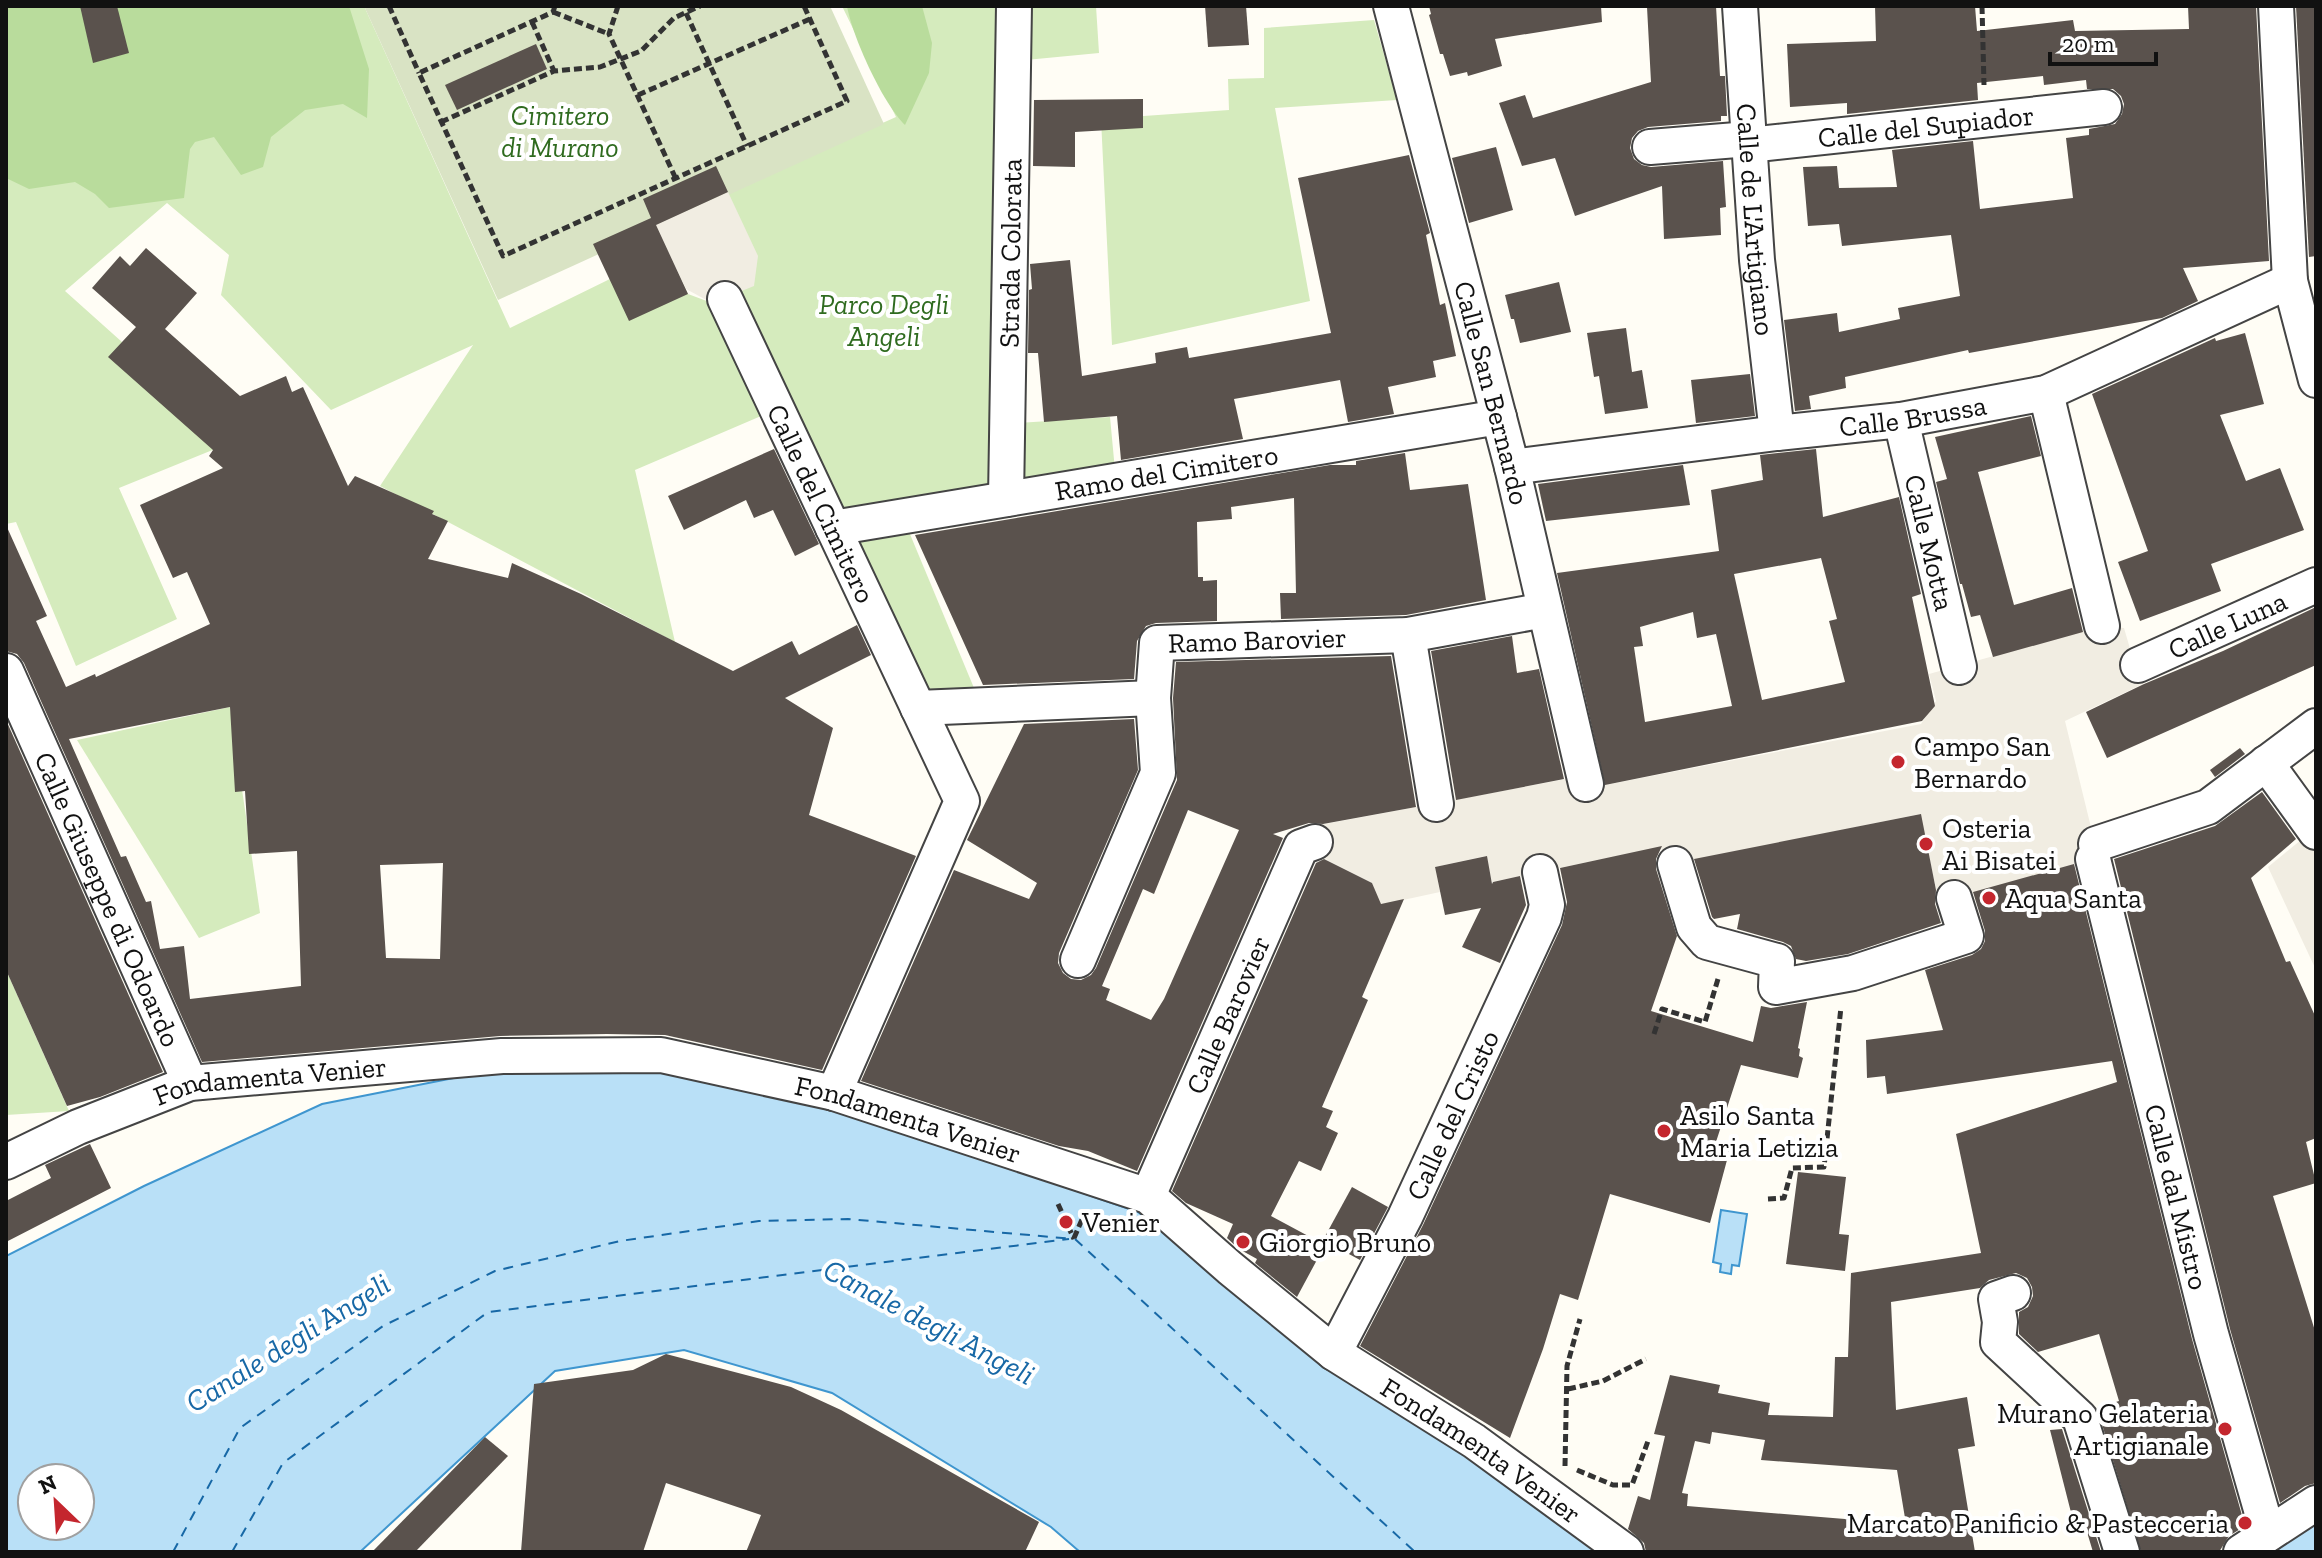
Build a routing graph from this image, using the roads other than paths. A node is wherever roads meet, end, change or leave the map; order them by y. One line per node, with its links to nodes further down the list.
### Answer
1 (1014, 6): 16 (street, Strada Colorata)
2 (1391, 6): 12 (street, Calle San Bernardo)
3 (1740, 6): 6 (street, Calle de L'Artigiano)
4 (2276, 6): 8 (street)
5 (2104, 107): 6 (street, Calle del Supiador)
6 (1749, 142): 7 (street, Calle del Supiador); 14 (street, Calle de L'Artigiano)
7 (1650, 147)
8 (2298, 273): 10 (street); 11 (street, Calle Brussa)
9 (725, 299): 17 (street, Calle del Cimitero)
10 (2316, 380)
11 (2046, 393): 13 (street, Calle Brussa); 20 (street)
12 (1499, 417): 15 (street, Calle San Bernardo); 16 (street, Ramo del Cimitero)
13 (1901, 420): 14 (street, Calle Brussa); 23 (street, Calle Motta)
14 (1777, 433): 15 (street, Calle Brussa)
15 (1512, 467): 19 (street, Calle San Bernardo)
16 (1006, 499): 17 (street, Ramo del Cimitero)
17 (833, 528): 26 (street, Calle del Cimitero)
18 (2316, 585): 22 (street, Calle Luna)
19 (1545, 610): 21 (street, Ramo Barovier); 29 (street, Calle San Bernardo)
20 (2102, 626)
21 (1408, 635): 25 (street, Ramo Barovier); 30 (street)
22 (2138, 665)
23 (1959, 667)
24 (6, 671): 37 (street, Calle Giuseppe di Odoardo)
25 (1153, 698): 26 (street); 36 (street, Ramo Barovier)
26 (918, 708): 38 (street, Calle del Cimitero)
27 (2316, 726): 28 (street)
28 (2266, 763): 31 (street); 44 (street, Calle dal Mistro)
29 (1586, 784)
30 (1436, 804)
31 (2316, 832)
32 (1315, 842): 40 (street, Calle Barovier)
33 (1675, 864): 35 (street)
34 (1540, 872): 42 (street, Calle del Cristo)
35 (1954, 898)
36 (1078, 960)
37 (190, 1083): 38 (street, Fondamenta Venier); 39 (street, Fondamenta Venier)
38 (834, 1093): 40 (street, Fondamenta Venier)
39 (6, 1162)
40 (1148, 1196): 42 (street, Fondamenta Venier)
41 (2013, 1293): 46 (street)
42 (1334, 1353): 45 (street, Fondamenta Venier)
43 (2316, 1503): 44 (street)
44 (2255, 1543)
45 (1626, 1552)
46 (2122, 1552)

